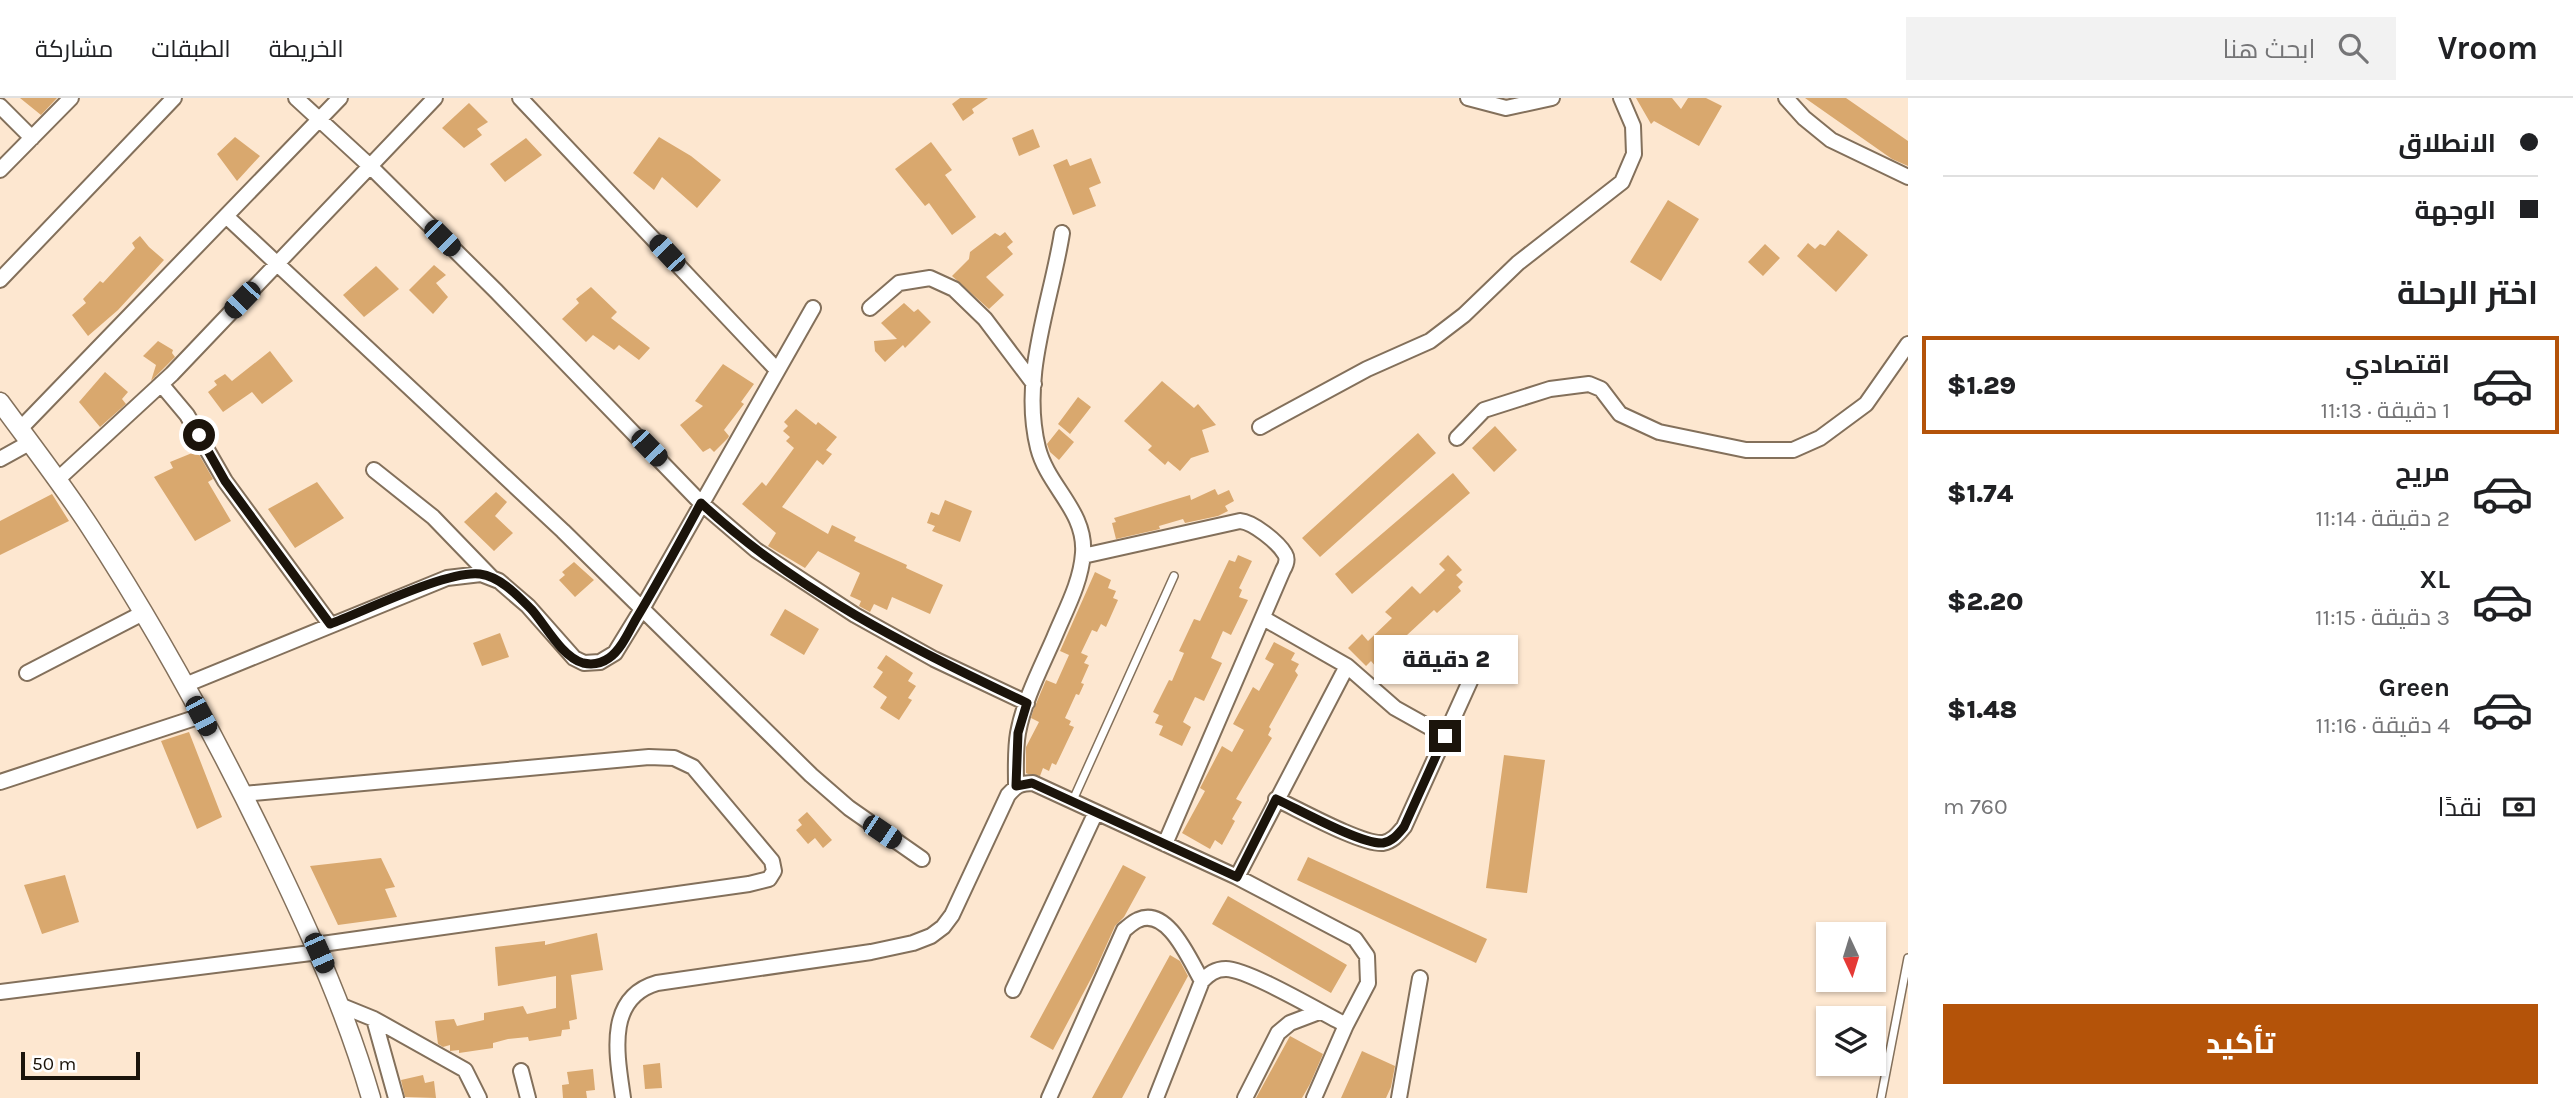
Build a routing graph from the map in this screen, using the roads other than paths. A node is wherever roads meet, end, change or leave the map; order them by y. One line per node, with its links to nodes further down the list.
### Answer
1 (71, 98): 13 (street)
2 (174, 98): 20 (street)
3 (296, 98): 12 (street)
4 (340, 98): 12 (street)
5 (435, 98): 14 (street)
6 (520, 98): 24 (street)
7 (1468, 98): 8 (street)
8 (1552, 98)
9 (1620, 98): 28 (street)
10 (1786, 98): 16 (street)
11 (0, 106): 13 (street)
12 (320, 119): 14 (street); 17 (street)
13 (32, 138): 15 (street)
14 (371, 167): 19 (street); 34 (street)
15 (0, 170)
16 (1908, 177)
17 (226, 216): 19 (street); 29 (street)
18 (1062, 233): 26 (street)
19 (277, 263): 25 (street); 38 (street)
20 (0, 280)
21 (813, 308): 24 (street)
22 (870, 308): 26 (street)
23 (1908, 344): 30 (street)
24 (777, 370): 34 (street)
25 (160, 384): 33 (street); 41 (street)
26 (1034, 384): 35 (street)
27 (0, 402): 29 (street)
28 (1260, 427)
29 (25, 436): 31 (street); 33 (street)
30 (1457, 438)
31 (0, 459)
32 (374, 470): 37 (street)
33 (57, 480): 39 (street)
34 (701, 503): 38 (street); 46 (street)
35 (1083, 556): 40 (street); 46 (street)
36 (1174, 576): 53 (lane)
37 (491, 577): 38 (street); 41 (street)
38 (642, 609): 56 (street)
39 (143, 613): 43 (street); 45 (street)
40 (1262, 618): 42 (street); 55 (street)
41 (330, 624): 45 (street)
42 (1348, 666): 48 (street); 52 (street)
43 (27, 673)
44 (1471, 679): 48 (street)
45 (185, 685): 47 (street)
46 (1027, 703): 50 (street)
47 (201, 716): 49 (street); 51 (street)
48 (1445, 736): 52 (street)
49 (0, 782)
50 (1016, 786): 53 (street); 73 (street)
51 (244, 794): 58 (street); 58 (street)
52 (1276, 799): 57 (street)
53 (1072, 801): 54 (street)
54 (1096, 812): 55 (street); 62 (street)
55 (1164, 844): 57 (street)
56 (922, 859)
57 (1237, 877): 67 (street)
58 (317, 949): 63 (street); 64 (street)
59 (1908, 958): 79 (lane)
60 (1420, 978): 78 (street)
61 (1202, 981): 65 (street); 74 (street); 75 (street)
62 (1013, 990)
63 (0, 992)
64 (342, 1006): 66 (street); 69 (street)
65 (1320, 1012): 67 (street); 76 (street)
66 (374, 1018): 70 (street); 71 (street)
67 (1346, 1025): 77 (street)
68 (521, 1070): 72 (street)
69 (371, 1098)
70 (396, 1098)
71 (479, 1098)
72 (528, 1098)
73 (623, 1098)
74 (1049, 1098)
75 (1156, 1098)
76 (1245, 1098)
77 (1314, 1098)
78 (1399, 1098)
79 (1881, 1098)

